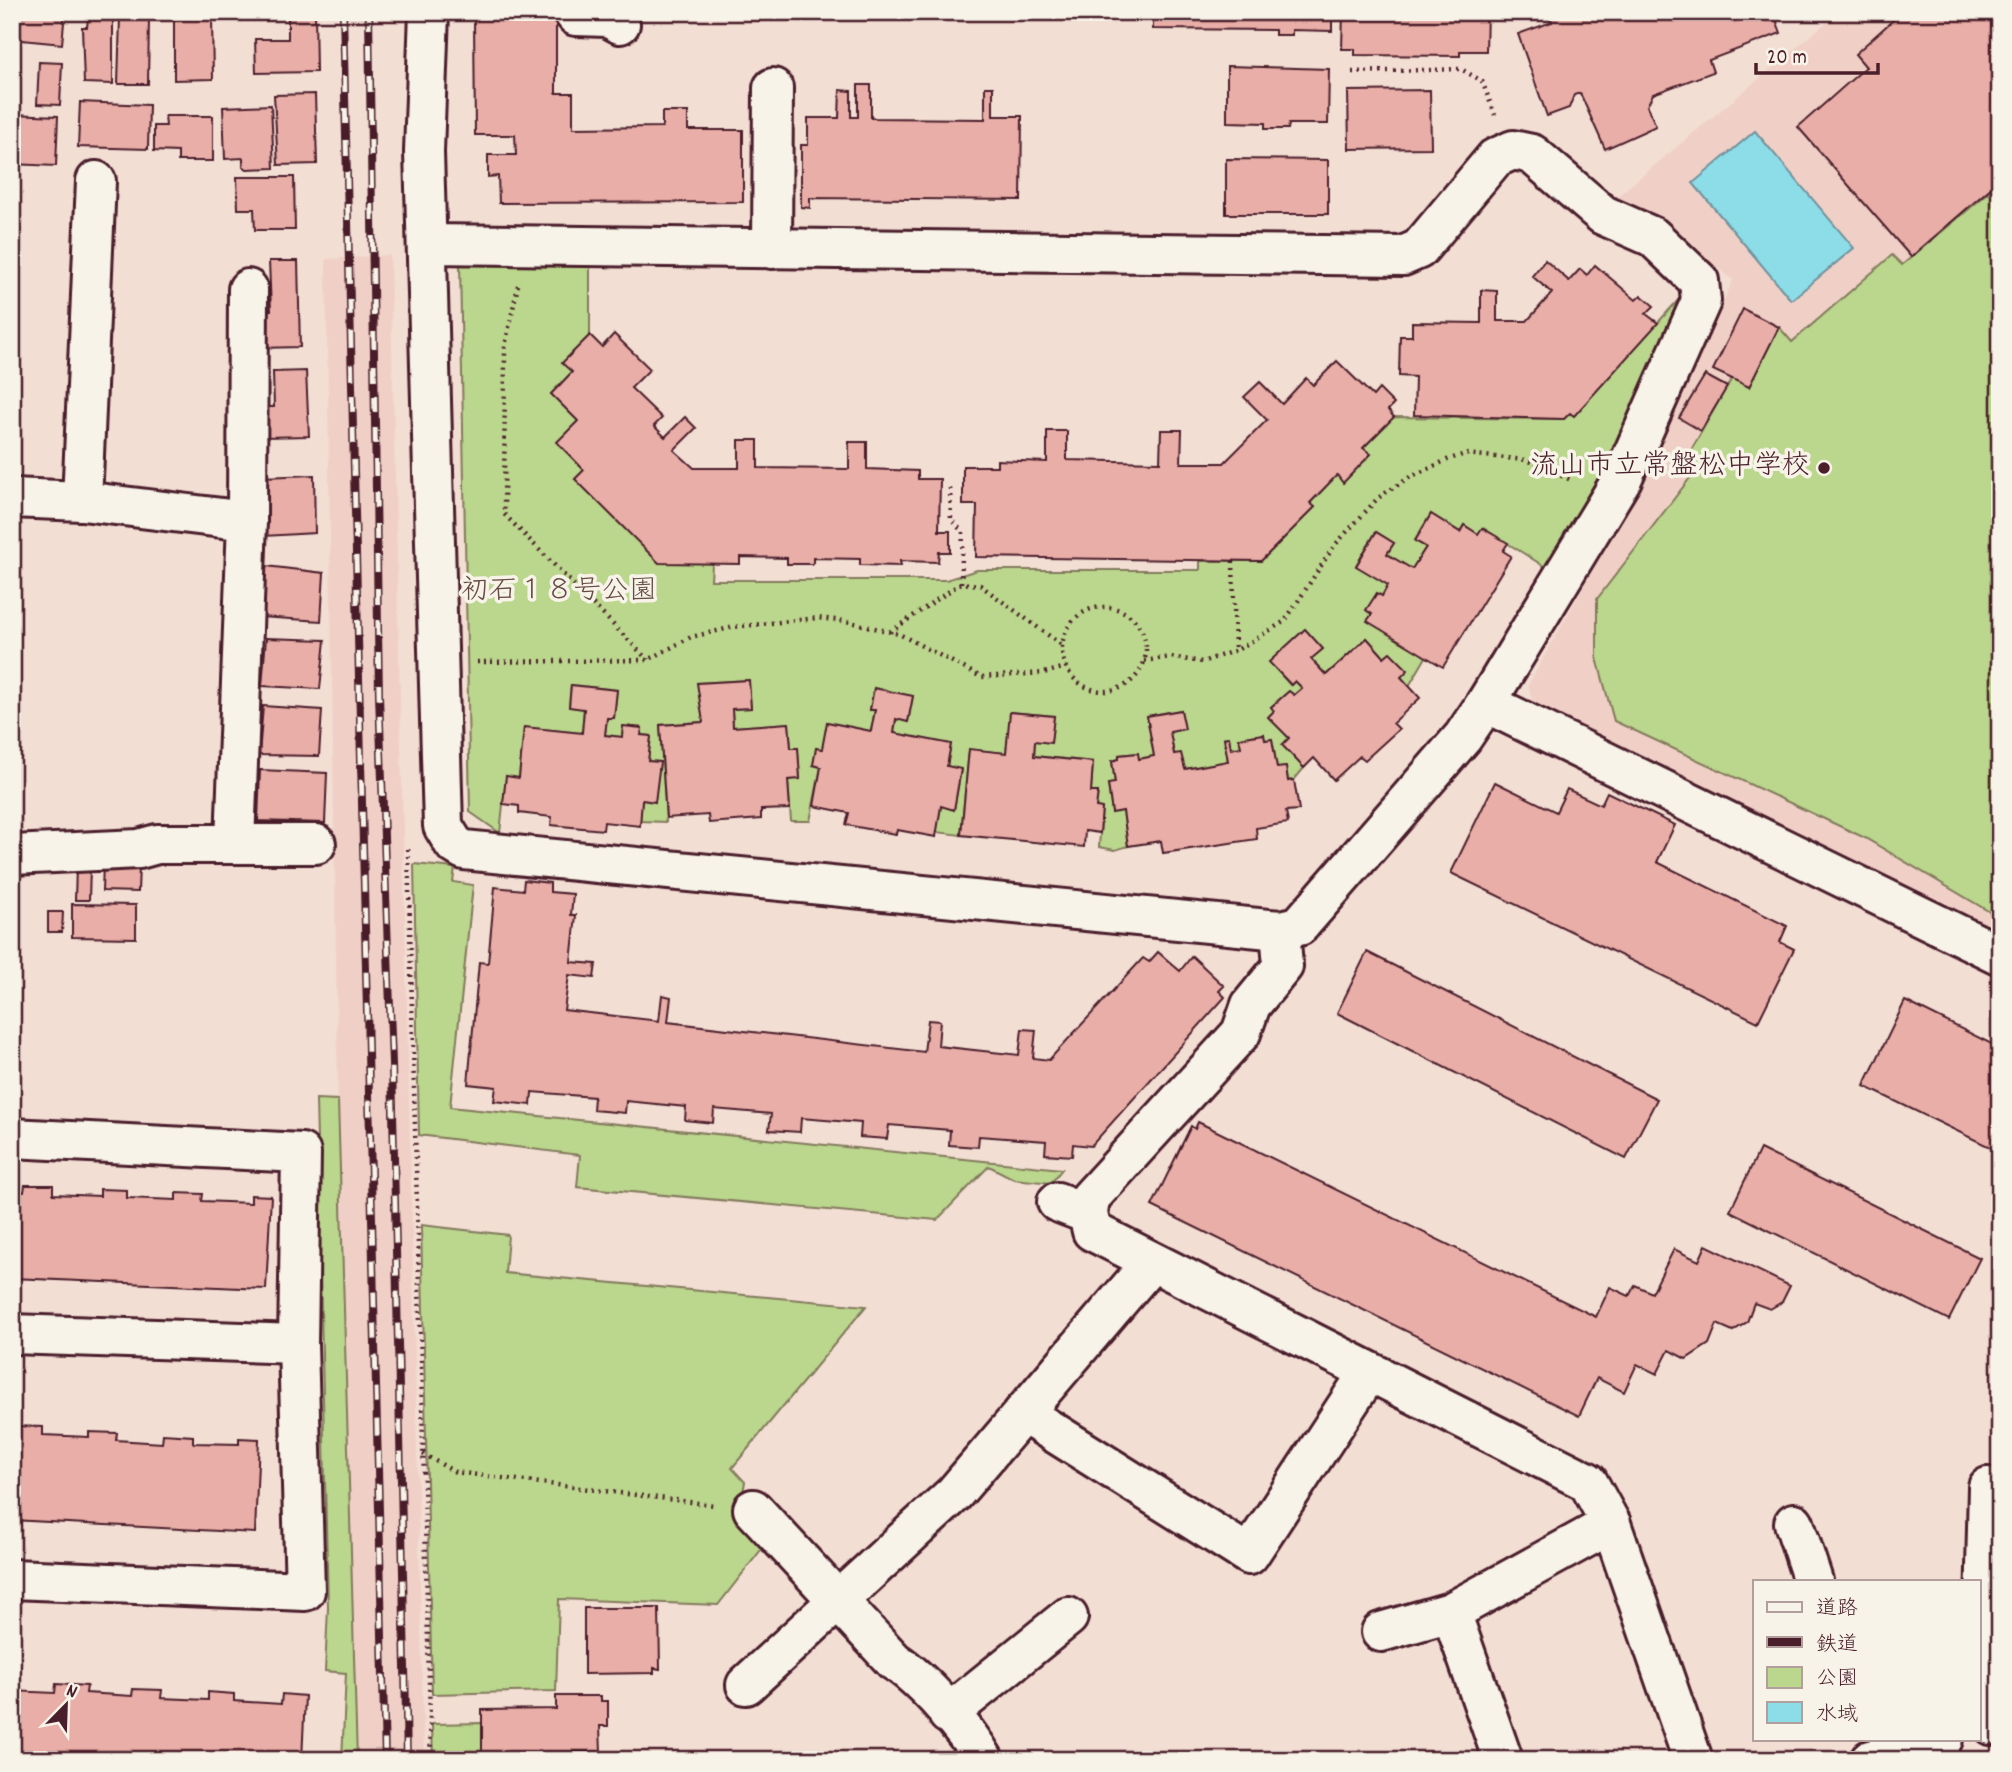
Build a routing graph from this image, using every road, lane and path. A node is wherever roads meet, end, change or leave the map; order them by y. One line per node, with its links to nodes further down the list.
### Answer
1 (429, 12): 8 (street)
2 (573, 12): 3 (street)
3 (620, 24)
4 (1352, 72): 6 (path)
5 (772, 89): 10 (street)
6 (1494, 150): 10 (street); 14 (street)
7 (96, 181): 15 (street)
8 (428, 244): 9 (street); 24 (street)
9 (527, 246): 10 (street); 22 (path)
10 (793, 256)
11 (248, 289): 16 (street)
12 (950, 488): 18 (path)
13 (12, 498): 15 (street)
14 (1609, 500): 21 (path); 26 (street)
15 (82, 501): 16 (street)
16 (247, 521): 28 (street)
17 (1233, 561): 21 (path)
18 (961, 583): 19 (path); 20 (path)
19 (890, 632): 22 (path); 25 (path)
20 (1063, 646): 23 (path); 25 (path)
21 (1235, 650): 23 (path)
22 (648, 660): 24 (path)
23 (1144, 661): 25 (path)
24 (438, 663): 31 (street)
25 (1066, 667)
26 (1486, 702): 31 (street); 32 (street)
27 (408, 841): 39 (path)
28 (235, 843): 29 (street); 30 (street)
29 (316, 844)
30 (12, 855)
31 (1280, 930): 34 (street)
32 (2000, 955)
33 (12, 1138): 36 (street)
34 (1151, 1264): 37 (street); 38 (street)
35 (12, 1334): 36 (street)
36 (298, 1344): 44 (street)
37 (1369, 1372): 38 (street); 41 (street)
38 (1023, 1413): 46 (street)
39 (423, 1454): 42 (path); 56 (path)
40 (1988, 1487): 52 (street)
41 (1607, 1497): 47 (street); 58 (street)
42 (753, 1508): 46 (street)
43 (1794, 1523): 45 (street)
44 (12, 1578)
45 (1813, 1580)
46 (839, 1603): 50 (street); 51 (street)
47 (1451, 1612): 49 (street); 57 (street)
48 (1068, 1617): 51 (street)
49 (1381, 1632)
50 (746, 1685)
51 (948, 1714): 55 (street)
52 (1990, 1725)
53 (1866, 1740): 59 (street)
54 (1940, 1740): 59 (street)
55 (979, 1758)
56 (431, 1760)
57 (1503, 1760)
58 (1693, 1760)
59 (1871, 1760)

